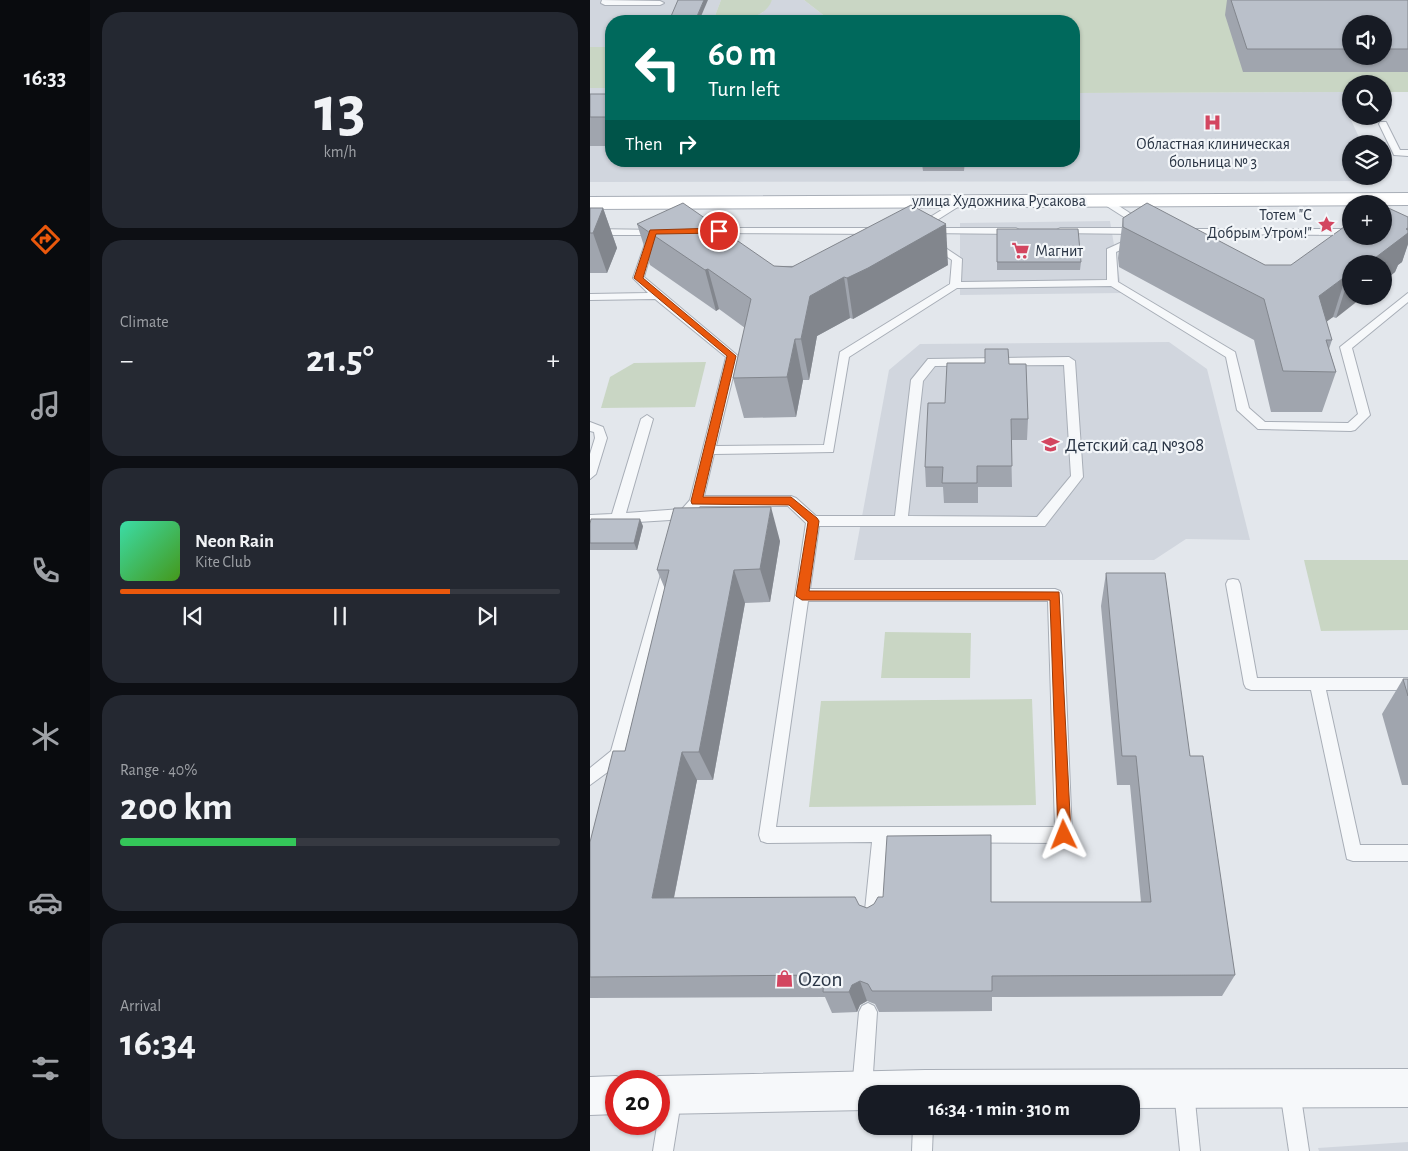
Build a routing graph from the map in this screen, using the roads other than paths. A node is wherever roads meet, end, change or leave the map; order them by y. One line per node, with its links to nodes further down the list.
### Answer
1 (606, 0): 2 (lane)
2 (660, 2)
3 (1383, 125): 4 (lane)
4 (1408, 153)
5 (1408, 199): 8 (street, улица Художника Русакова)
6 (961, 201): 7 (street, улица Художника Русакова); 10 (street, улица Художника Русакова); 14 (lane)
7 (1105, 201): 9 (street, улица Художника Русакова); 22 (lane)
8 (1392, 201)
9 (1342, 202)
10 (590, 203)
11 (691, 231): 12 (lane)
12 (719, 231): 13 (lane); 24 (lane)
13 (894, 231)
14 (913, 231): 15 (lane); 27 (lane)
15 (1029, 231)
16 (1049, 231): 22 (lane)
17 (590, 232): 18 (lane)
18 (653, 232): 19 (lane); 28 (lane)
19 (672, 232)
20 (1175, 232): 21 (lane)
21 (1342, 232)
22 (1149, 233): 26 (lane)
23 (1342, 236): 25 (lane)
24 (734, 242)
25 (1329, 244)
26 (1113, 283): 27 (lane); 29 (lane)
27 (955, 285): 33 (lane)
28 (658, 296): 30 (lane); 33 (lane)
29 (1408, 296)
30 (590, 297)
31 (647, 419): 37 (lane)
32 (590, 426): 34 (lane)
33 (709, 450): 35 (lane)
34 (590, 474)
35 (696, 501): 36 (lane); 39 (lane)
36 (686, 514): 37 (lane); 41 (lane)
37 (618, 517): 38 (lane)
38 (590, 520)
39 (814, 521): 40 (lane); 44 (lane)
40 (901, 521): 40 (lane)
41 (680, 532)
42 (673, 560): 47 (lane)
43 (1233, 584): 45 (lane)
44 (802, 596): 48 (lane); 48 (lane)
45 (1317, 684): 46 (lane); 49 (lane)
46 (1408, 684)
47 (590, 778)
48 (881, 834): 50 (lane)
49 (1408, 853)
50 (873, 921)
51 (868, 1012): 52 (lane)
52 (862, 1085)
53 (1184, 1088): 54 (street); 56 (street); 65 (lane)
54 (1290, 1088): 55 (street); 66 (lane)
55 (1408, 1088)
56 (1140, 1089)
57 (858, 1090): 59 (street)
58 (605, 1095): 60 (street)
59 (670, 1095)
60 (590, 1096)
61 (664, 1135): 63 (lane)
62 (923, 1135): 64 (lane)
63 (663, 1151)
64 (922, 1151)
65 (1190, 1151)
66 (1299, 1151)

